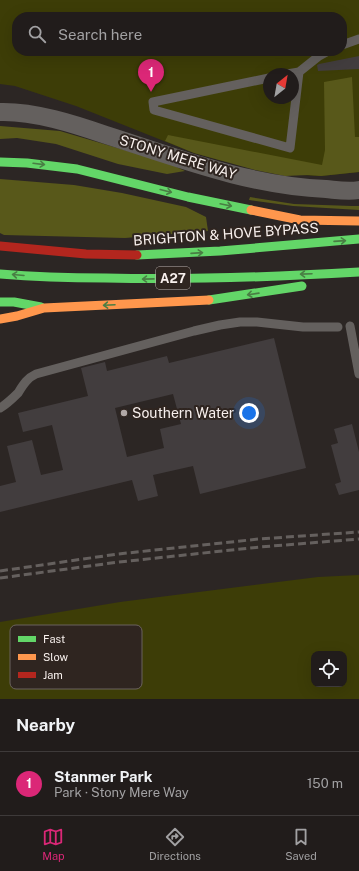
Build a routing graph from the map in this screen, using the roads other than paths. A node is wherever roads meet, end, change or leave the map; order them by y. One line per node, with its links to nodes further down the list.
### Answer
1 (359, 39): 2 (lane)
2 (347, 43)
3 (319, 56): 4 (lane)
4 (299, 72)
5 (263, 79): 6 (lane)
6 (295, 104)
7 (0, 112): 9 (street, STONY MERE WAY)
8 (0, 162): 10 (highway, one-way to 10)
9 (359, 190)
10 (359, 220)
11 (359, 239): 12 (highway, BRIGHTON & HOVE BYPASS / A27, one-way to 11)
12 (0, 246)
13 (359, 272): 14 (highway, A27)
14 (345, 273): 15 (highway, A27, one-way to 15); 17 (highway, one-way to 17)
15 (0, 274)
16 (0, 302): 17 (highway)
17 (44, 308): 18 (highway)
18 (0, 319)
19 (350, 326): 21 (lane)
20 (338, 327): 22 (lane)
21 (359, 374)
22 (0, 408)

